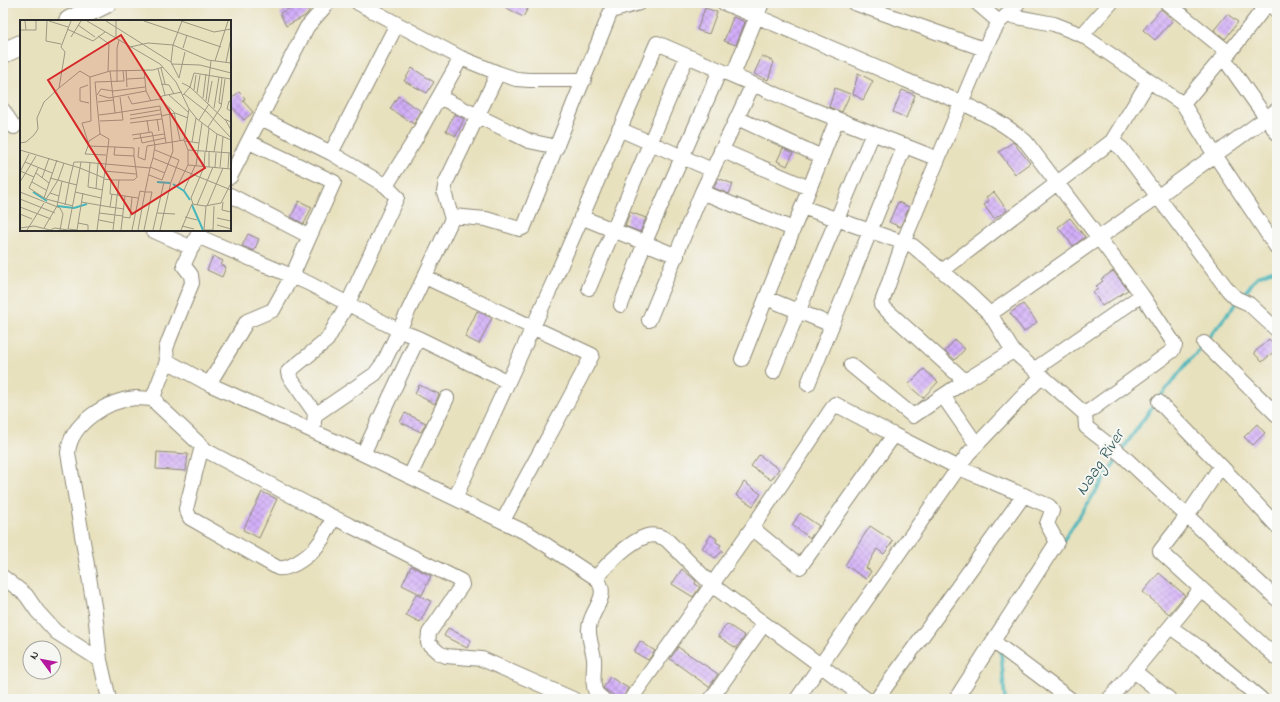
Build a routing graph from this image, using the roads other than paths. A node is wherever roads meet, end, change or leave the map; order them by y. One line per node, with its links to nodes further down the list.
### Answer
1 (106, 3): 18 (street)
2 (328, 3): 37 (street)
3 (358, 3): 19 (street)
4 (639, 3): 14 (street)
5 (724, 3): 16 (street)
6 (762, 3): 16 (street)
7 (854, 3): 22 (street)
8 (977, 3): 17 (street)
9 (1018, 3): 17 (street)
10 (1111, 3): 20 (street)
11 (1167, 3): 24 (street)
12 (1268, 3): 24 (street)
13 (1271, 3): 15 (street)
14 (607, 7): 29 (street)
15 (1277, 12)
16 (757, 17): 28 (street); 33 (street)
17 (1003, 19): 20 (street); 22 (street)
18 (71, 20)
19 (397, 24): 26 (street); 51 (street)
20 (1082, 36): 30 (street)
21 (20, 44): 23 (street)
22 (984, 49): 33 (street)
23 (3, 53)
24 (1226, 55): 34 (street); 36 (street)
25 (687, 56): 28 (street); 42 (street); 47 (street)
26 (461, 58): 27 (street); 32 (street)
27 (498, 73): 29 (street); 38 (street)
28 (726, 73): 31 (street); 53 (street)
29 (584, 80): 49 (street)
30 (1149, 81): 34 (street); 45 (street)
31 (753, 84): 39 (street); 40 (street)
32 (439, 97): 38 (street); 59 (street)
33 (961, 103): 55 (street); 58 (street)
34 (1183, 104): 52 (street)
35 (3, 110): 41 (street)
36 (1272, 114): 43 (street); 52 (street)
37 (261, 118): 46 (street); 51 (street)
38 (478, 118): 49 (street); 67 (street)
39 (737, 118): 50 (street); 54 (street)
40 (837, 119): 44 (street); 54 (street)
41 (12, 129)
42 (619, 129): 47 (street); 65 (street)
43 (1277, 132)
44 (873, 133): 48 (street); 66 (street)
45 (1112, 141): 58 (street); 63 (street)
46 (249, 142): 57 (street); 72 (street)
47 (651, 142): 53 (street); 69 (street)
48 (905, 145): 55 (street); 71 (street)
49 (557, 147): 67 (street)
50 (721, 150): 56 (street); 60 (street)
51 (331, 153): 59 (street)
52 (1215, 155): 63 (street); 77 (street)
53 (683, 156): 56 (street); 75 (street)
54 (822, 157): 60 (street)
55 (938, 158): 76 (street)
56 (712, 170): 61 (street)
57 (231, 175)
58 (1057, 182): 74 (street); 79 (street)
59 (386, 186): 85 (street)
60 (809, 188): 64 (street)
61 (702, 192): 68 (street); 78 (street)
62 (231, 196): 72 (street)
63 (1157, 197): 74 (street); 92 (street)
64 (802, 207): 66 (street); 68 (street)
65 (581, 217): 69 (street); 91 (street)
66 (836, 220): 71 (street); 87 (street)
67 (450, 222): 81 (street)
68 (793, 229): 84 (street)
69 (614, 230): 75 (street); 82 (street)
70 (158, 231): 73 (street)
71 (871, 232): 76 (street); 90 (street)
72 (309, 236): 80 (street)
73 (196, 238): 80 (street); 98 (street)
74 (1098, 238): 83 (street); 88 (street)
75 (645, 242): 78 (street); 86 (street)
76 (903, 243): 79 (street); 104 (street)
77 (1277, 248)
78 (677, 256): 89 (street)
79 (942, 271): 88 (street)
80 (292, 276): 85 (street); 106 (street)
81 (425, 277): 91 (street); 93 (street)
82 (589, 288)
83 (1142, 295): 103 (street); 113 (street)
84 (766, 298): 87 (street); 97 (street)
85 (348, 303): 93 (street); 114 (street)
86 (621, 305)
87 (798, 310): 90 (street); 102 (street)
88 (990, 314): 96 (street)
89 (649, 320)
90 (832, 325): 107 (street)
91 (534, 326): 105 (street); 127 (street)
92 (1277, 330)
93 (400, 331): 94 (street); 99 (street)
94 (418, 338): 101 (street); 105 (street)
95 (1204, 343): 112 (street)
96 (1013, 351): 103 (street); 104 (street)
97 (742, 359)
98 (167, 361): 106 (street); 110 (street)
99 (384, 362): 101 (street); 114 (street)
100 (851, 365): 108 (street)
101 (402, 371): 119 (street)
102 (773, 372)
103 (1038, 373): 113 (street); 117 (street)
104 (965, 381): 108 (street)
105 (508, 382): 124 (street)
106 (209, 384): 115 (street)
107 (808, 384)
108 (943, 396): 117 (street)
109 (447, 398): 122 (street)
110 (154, 399): 118 (street); 139 (street)
111 (1159, 402): 120 (street)
112 (1276, 412)
113 (1085, 414): 125 (street)
114 (315, 416): 115 (street)
115 (313, 431): 119 (street)
116 (894, 435): 121 (street); 129 (street); 129 (street)
117 (977, 445): 121 (street)
118 (202, 446): 126 (street); 126 (street)
119 (363, 454): 122 (street)
120 (1221, 466): 125 (street); 128 (street)
121 (959, 468): 123 (street); 140 (street)
122 (410, 476): 124 (street)
123 (1024, 495): 137 (street); 151 (street)
124 (455, 498): 127 (street)
125 (1186, 516): 133 (street); 134 (street)
126 (334, 517): 145 (street)
127 (502, 521): 131 (street)
128 (1277, 526)
129 (752, 528): 132 (street)
130 (3, 577): 139 (street)
131 (596, 578): 132 (street); 142 (street)
132 (712, 585): 135 (street); 147 (street)
133 (1201, 589): 136 (street); 138 (street)
134 (1277, 599)
135 (764, 624): 140 (street); 148 (street)
136 (1170, 627): 141 (street); 155 (street)
137 (994, 642): 143 (street); 152 (street)
138 (1277, 658)
139 (100, 660): 144 (street)
140 (821, 665): 149 (street); 150 (street)
141 (1134, 671): 153 (street); 154 (street)
142 (599, 696): 146 (street)
143 (957, 698)
144 (109, 699)
145 (573, 699)
146 (582, 699)
147 (631, 699)
148 (711, 699)
149 (797, 699)
150 (866, 699)
151 (876, 699)
152 (1070, 699)
153 (1109, 699)
154 (1169, 699)
155 (1261, 699)

